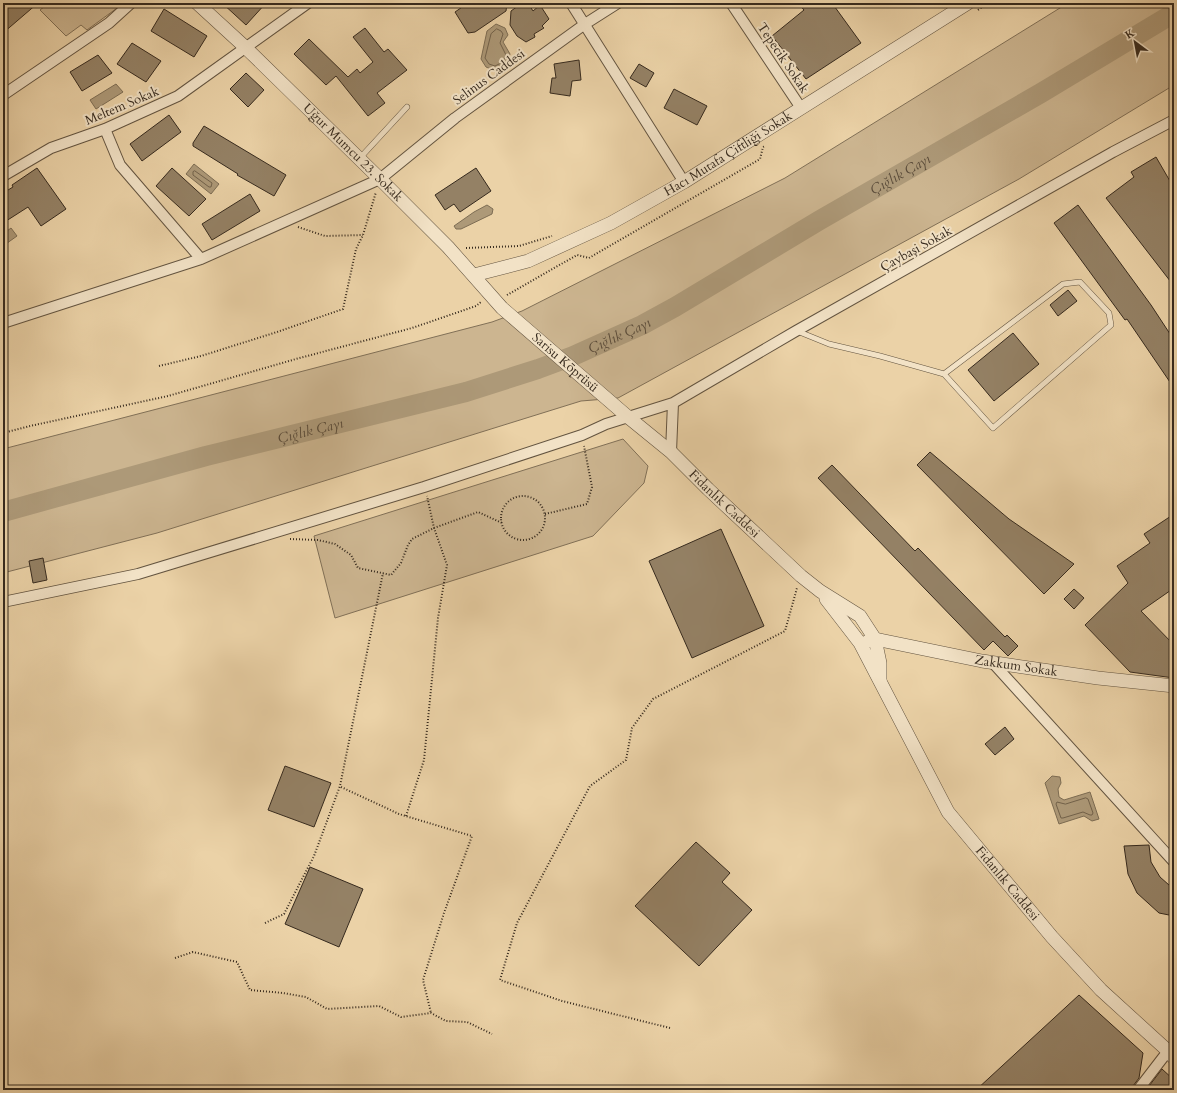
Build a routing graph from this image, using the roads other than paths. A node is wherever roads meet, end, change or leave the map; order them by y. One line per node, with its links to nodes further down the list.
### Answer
1 (131, 3): 10 (street)
2 (197, 3): 9 (street, Uğur Mumcu 23. Sokak)
3 (308, 3): 9 (street, Meltem Sokak)
4 (571, 3): 8 (street)
5 (618, 3): 8 (street, Selinus Caddesi)
6 (731, 3): 12 (street, Tepecik Sokak)
7 (968, 3): 12 (street, Hacı Mutafa Çiftliği Sokak)
8 (585, 24): 17 (street, Selinus Caddesi); 18 (street)
9 (245, 47): 14 (street, Meltem Sokak); 15 (street, Uğur Mumcu 23. Sokak)
10 (3, 95)
11 (407, 107): 15 (lane)
12 (801, 108): 18 (street, Hacı Mutafa Çiftliği Sokak)
13 (1174, 120): 23 (street, Çaybaşi Sokak)
14 (105, 129): 16 (street, Meltem Sokak); 19 (street)
15 (359, 158): 17 (street, Uğur Mumcu 23. Sokak)
16 (3, 176)
17 (380, 179): 19 (street, Selinus Caddesi); 20 (street, Uğur Mumcu 23. Sokak)
18 (684, 182): 20 (street, Hacı Mutafa Çiftliği Sokak)
19 (201, 259): 22 (street, Selinus Caddesi)
20 (474, 275): 21 (street, Uğur Mumcu 23. Sokak)
21 (502, 308): 26 (street, Sarisu Kōprüsü)
22 (3, 324)
23 (796, 331): 24 (lane); 25 (street, Çaybaşi Sokak)
24 (944, 374): 24 (lane)
25 (673, 403): 26 (street, Çaybaşi Sokak); 27 (street)
26 (628, 417): 27 (street, Fidanlık Caddesi); 29 (street, Çaybaşi Sokak)
27 (671, 452): 28 (street, Fidanlık Caddesi)
28 (820, 591): 30 (street, Fidanlık Caddesi); 31 (street, Fidanlık Caddesi)
29 (3, 602)
30 (875, 639): 31 (street, Zakkum Sokak); 32 (street, Zakkum Sokak); 33 (street, Fidanlık Caddesi)
31 (860, 643): 33 (street, Fidanlık Caddesi)
32 (993, 663): 34 (street, Zakkum Sokak); 35 (street)
33 (880, 680): 36 (street, Fidanlık Caddesi)
34 (1174, 686)
35 (1174, 862)
36 (1172, 1052): 37 (street)
37 (1138, 1090)

